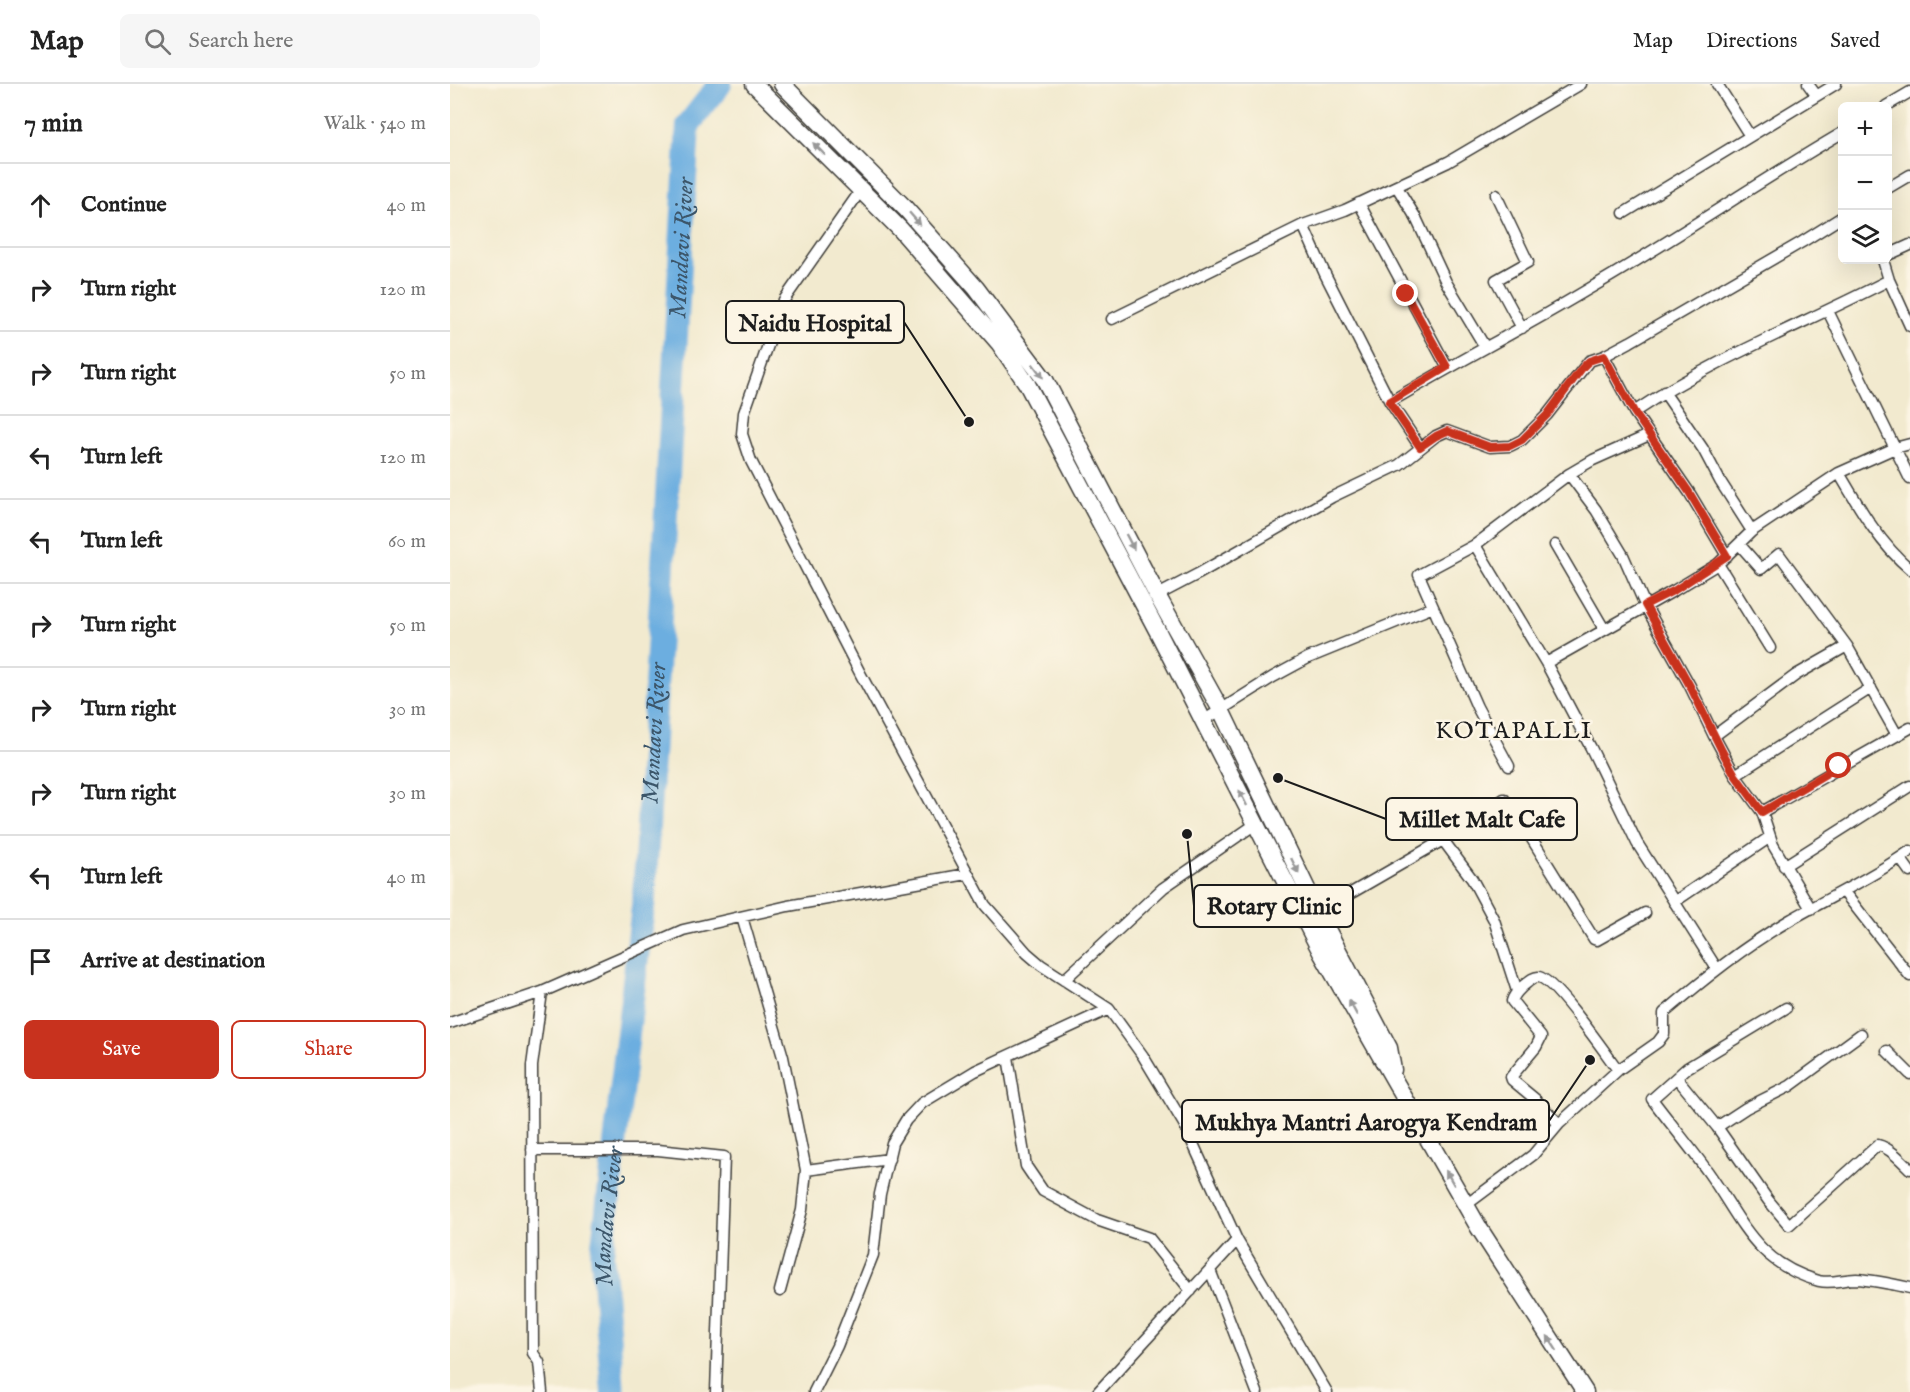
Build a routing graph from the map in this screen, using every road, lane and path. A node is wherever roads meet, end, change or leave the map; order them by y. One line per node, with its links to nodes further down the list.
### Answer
1 (754, 84): 15 (main road, one-way to 1)
2 (782, 84): 49 (main road, one-way to 49)
3 (1581, 84): 14 (street)
4 (1717, 84): 11 (street)
5 (1808, 84): 8 (street)
6 (1836, 84): 8 (street)
7 (1910, 92): 9 (street)
8 (1816, 95): 11 (street)
9 (1892, 102)
10 (1838, 135): 28 (street)
11 (1750, 136): 18 (street)
12 (1910, 175): 13 (street)
13 (1892, 185)
14 (1397, 187): 17 (street); 29 (street)
15 (861, 190): 50 (main road); 74 (street)
16 (1496, 195): 28 (street)
17 (1359, 203): 20 (street); 31 (street)
18 (1624, 213)
19 (1838, 220): 30 (street)
20 (1302, 225): 26 (street); 33 (street)
21 (1910, 245): 22 (street)
22 (1892, 253)
23 (1884, 264): 24 (street)
24 (1889, 280): 25 (street); 27 (street)
25 (1828, 311): 32 (street); 38 (street)
26 (1112, 319)
27 (1909, 320)
28 (1522, 328): 29 (street)
29 (1485, 347): 31 (street)
30 (1604, 356): 34 (street); 37 (street)
31 (1447, 367): 33 (street)
32 (1664, 392): 34 (street); 42 (street)
33 (1389, 402): 37 (street)
34 (1634, 412): 35 (street)
35 (1649, 435): 40 (street); 46 (street)
36 (1910, 444): 38 (street)
37 (1420, 447): 49 (street)
38 (1896, 448): 39 (street); 41 (street)
39 (1839, 473): 42 (street); 48 (street)
40 (1569, 474): 44 (street); 51 (street)
41 (1910, 479)
42 (1752, 531): 43 (street)
43 (1738, 544): 46 (street); 54 (street)
44 (1474, 545): 52 (street); 56 (street)
45 (1556, 545): 53 (street)
46 (1727, 556): 47 (street)
47 (1718, 564): 51 (street); 55 (street)
48 (1910, 569)
49 (1158, 595): 50 (street); 58 (main road)
50 (1142, 602): 59 (main road)
51 (1645, 605): 53 (street); 62 (street)
52 (1433, 607): 58 (street); 63 (street)
53 (1604, 629): 56 (street)
54 (1847, 646): 57 (street); 62 (street)
55 (1770, 648)
56 (1546, 663): 76 (street)
57 (1871, 688): 61 (street); 64 (street)
58 (1221, 710): 59 (street); 79 (main road, one-way to 79)
59 (1203, 721): 67 (main road, one-way to 59)
60 (1910, 728): 61 (street)
61 (1897, 735): 66 (street)
62 (1714, 736): 64 (street)
63 (1509, 766)
64 (1735, 775): 66 (street)
65 (1910, 786): 72 (street)
66 (1762, 812): 68 (street)
67 (1257, 824): 79 (main road); 83 (street)
68 (1770, 837): 72 (street); 76 (street)
69 (1443, 840): 78 (street); 79 (street); 84 (street)
70 (1910, 851): 71 (street)
71 (1899, 858): 73 (street); 75 (street)
72 (1784, 866): 77 (street)
73 (1910, 872)
74 (967, 874): 80 (street); 83 (street)
75 (1844, 892): 77 (street); 82 (street)
76 (1674, 902): 81 (street)
77 (1811, 909): 81 (street)
78 (1644, 913)
79 (1311, 916): 101 (main road, one-way to 79)
80 (742, 917): 85 (street); 100 (street)
81 (1717, 969): 92 (street)
82 (1910, 976)
83 (1064, 980): 87 (street)
84 (1517, 991): 92 (street); 95 (street)
85 (543, 992): 88 (street); 97 (street)
86 (1786, 1008): 94 (street)
87 (1109, 1009): 91 (street); 102 (street)
88 (450, 1023)
89 (1861, 1034): 96 (street)
90 (1887, 1051): 93 (street)
91 (1008, 1057): 98 (street); 106 (street)
92 (1618, 1071): 95 (street)
93 (1910, 1074)
94 (1677, 1078): 96 (street); 104 (street)
95 (1559, 1124): 101 (street)
96 (1717, 1127): 99 (street)
97 (532, 1150): 107 (street); 108 (street)
98 (889, 1159): 100 (street); 109 (street)
99 (1910, 1169)
100 (806, 1170): 105 (street)
101 (1466, 1205): 113 (main road, one-way to 101)
102 (1237, 1240): 103 (street); 112 (street)
103 (1210, 1270): 106 (street); 111 (street)
104 (1910, 1288)
105 (780, 1291)
106 (1191, 1292): 110 (street)
107 (542, 1392)
108 (716, 1392)
109 (814, 1392)
110 (1098, 1392)
111 (1257, 1392)
112 (1327, 1392)
113 (1585, 1392)

